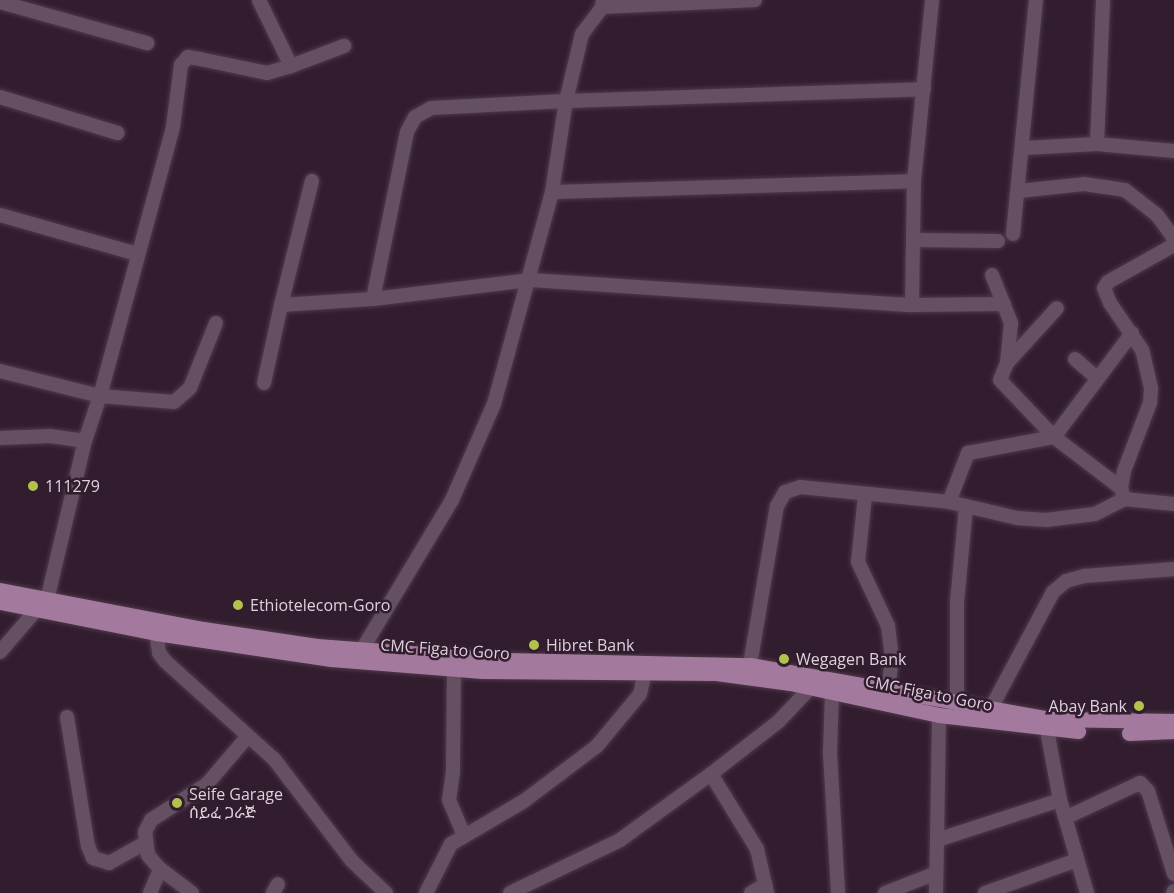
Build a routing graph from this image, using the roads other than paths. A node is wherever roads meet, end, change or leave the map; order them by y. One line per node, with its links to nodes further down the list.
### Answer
1 (259, 0): 11 (street)
2 (755, 0): 7 (street)
3 (932, 0): 12 (street)
4 (1036, 0): 17 (street)
5 (1102, 0): 16 (street)
6 (0, 2): 9 (street)
7 (708, 2): 8 (street)
8 (602, 4): 14 (street)
9 (147, 43)
10 (344, 46): 11 (street)
11 (291, 66): 29 (street)
12 (924, 89): 14 (street); 20 (street)
13 (0, 97): 15 (street)
14 (566, 101): 22 (street); 32 (street)
15 (118, 133)
16 (1097, 144): 17 (street); 18 (street)
17 (1024, 148): 21 (street)
18 (1174, 151)
19 (312, 181): 34 (street)
20 (914, 181): 22 (street); 26 (street)
21 (1019, 191): 24 (street); 25 (street)
22 (552, 192): 31 (street)
23 (0, 215): 29 (street)
24 (1013, 234)
25 (1174, 238)
26 (913, 240): 27 (street); 35 (street)
27 (998, 241)
28 (1174, 245): 38 (street)
29 (138, 254): 44 (street)
30 (992, 275): 33 (street)
31 (531, 280): 32 (street); 35 (street); 59 (street)
32 (373, 299): 34 (street)
33 (1004, 304): 35 (street); 40 (street)
34 (281, 305): 43 (street)
35 (912, 305)
36 (1058, 308): 40 (street)
37 (216, 323): 44 (street)
38 (1132, 333): 42 (street); 48 (street)
39 (1075, 359): 42 (street)
40 (1007, 363): 45 (street)
41 (0, 371): 44 (street)
42 (1097, 378): 45 (street)
43 (264, 383)
44 (100, 396): 47 (street)
45 (1054, 437): 48 (street); 50 (street)
46 (0, 438): 47 (street)
47 (85, 441): 55 (street)
48 (1123, 493): 51 (street); 52 (street)
49 (865, 496): 50 (street); 60 (street); 64 (street)
50 (949, 502): 52 (street)
51 (1174, 504)
52 (966, 506): 66 (street)
53 (1174, 568): 67 (street)
54 (0, 590): 55 (main road)
55 (36, 601): 56 (main road, CMC Figa to Goro); 57 (main road, CMC Figa to Goro); 58 (street); 59 (main road)
56 (0, 602)
57 (156, 633): 59 (main road, CMC Figa to Goro); 73 (street)
58 (0, 652)
59 (358, 653): 60 (main road); 61 (main road, CMC Figa to Goro)
60 (750, 665): 64 (main road)
61 (454, 669): 62 (main road, CMC Figa to Goro); 77 (street)
62 (645, 672): 63 (main road, CMC Figa to Goro); 77 (street)
63 (810, 688): 65 (main road, CMC Figa to Goro); 74 (street)
64 (888, 691): 66 (main road)
65 (832, 692): 68 (main road, CMC Figa to Goro); 91 (street)
66 (957, 704): 67 (main road)
67 (990, 710): 70 (main road)
68 (939, 715): 71 (main road, CMC Figa to Goro); 78 (street)
69 (67, 717): 79 (street)
70 (1174, 721)
71 (1047, 730): 72 (main road, CMC Figa to Goro); 75 (street)
72 (1174, 731)
73 (248, 736): 79 (street); 87 (street)
74 (711, 774): 84 (street); 89 (street)
75 (1060, 800): 76 (street); 78 (street)
76 (1067, 817): 80 (street); 83 (street)
77 (464, 835): 88 (street)
78 (937, 840): 82 (street)
79 (145, 843): 81 (street)
80 (1077, 860): 94 (street); 95 (street)
81 (160, 869): 85 (street); 86 (street)
82 (934, 874): 92 (street); 93 (street)
83 (1174, 874)
84 (766, 888): 90 (street)
85 (150, 893)
86 (192, 893)
87 (386, 893)
88 (426, 893)
89 (510, 893)
90 (751, 893)
91 (838, 893)
92 (885, 893)
93 (936, 893)
94 (985, 893)
95 (1087, 893)

